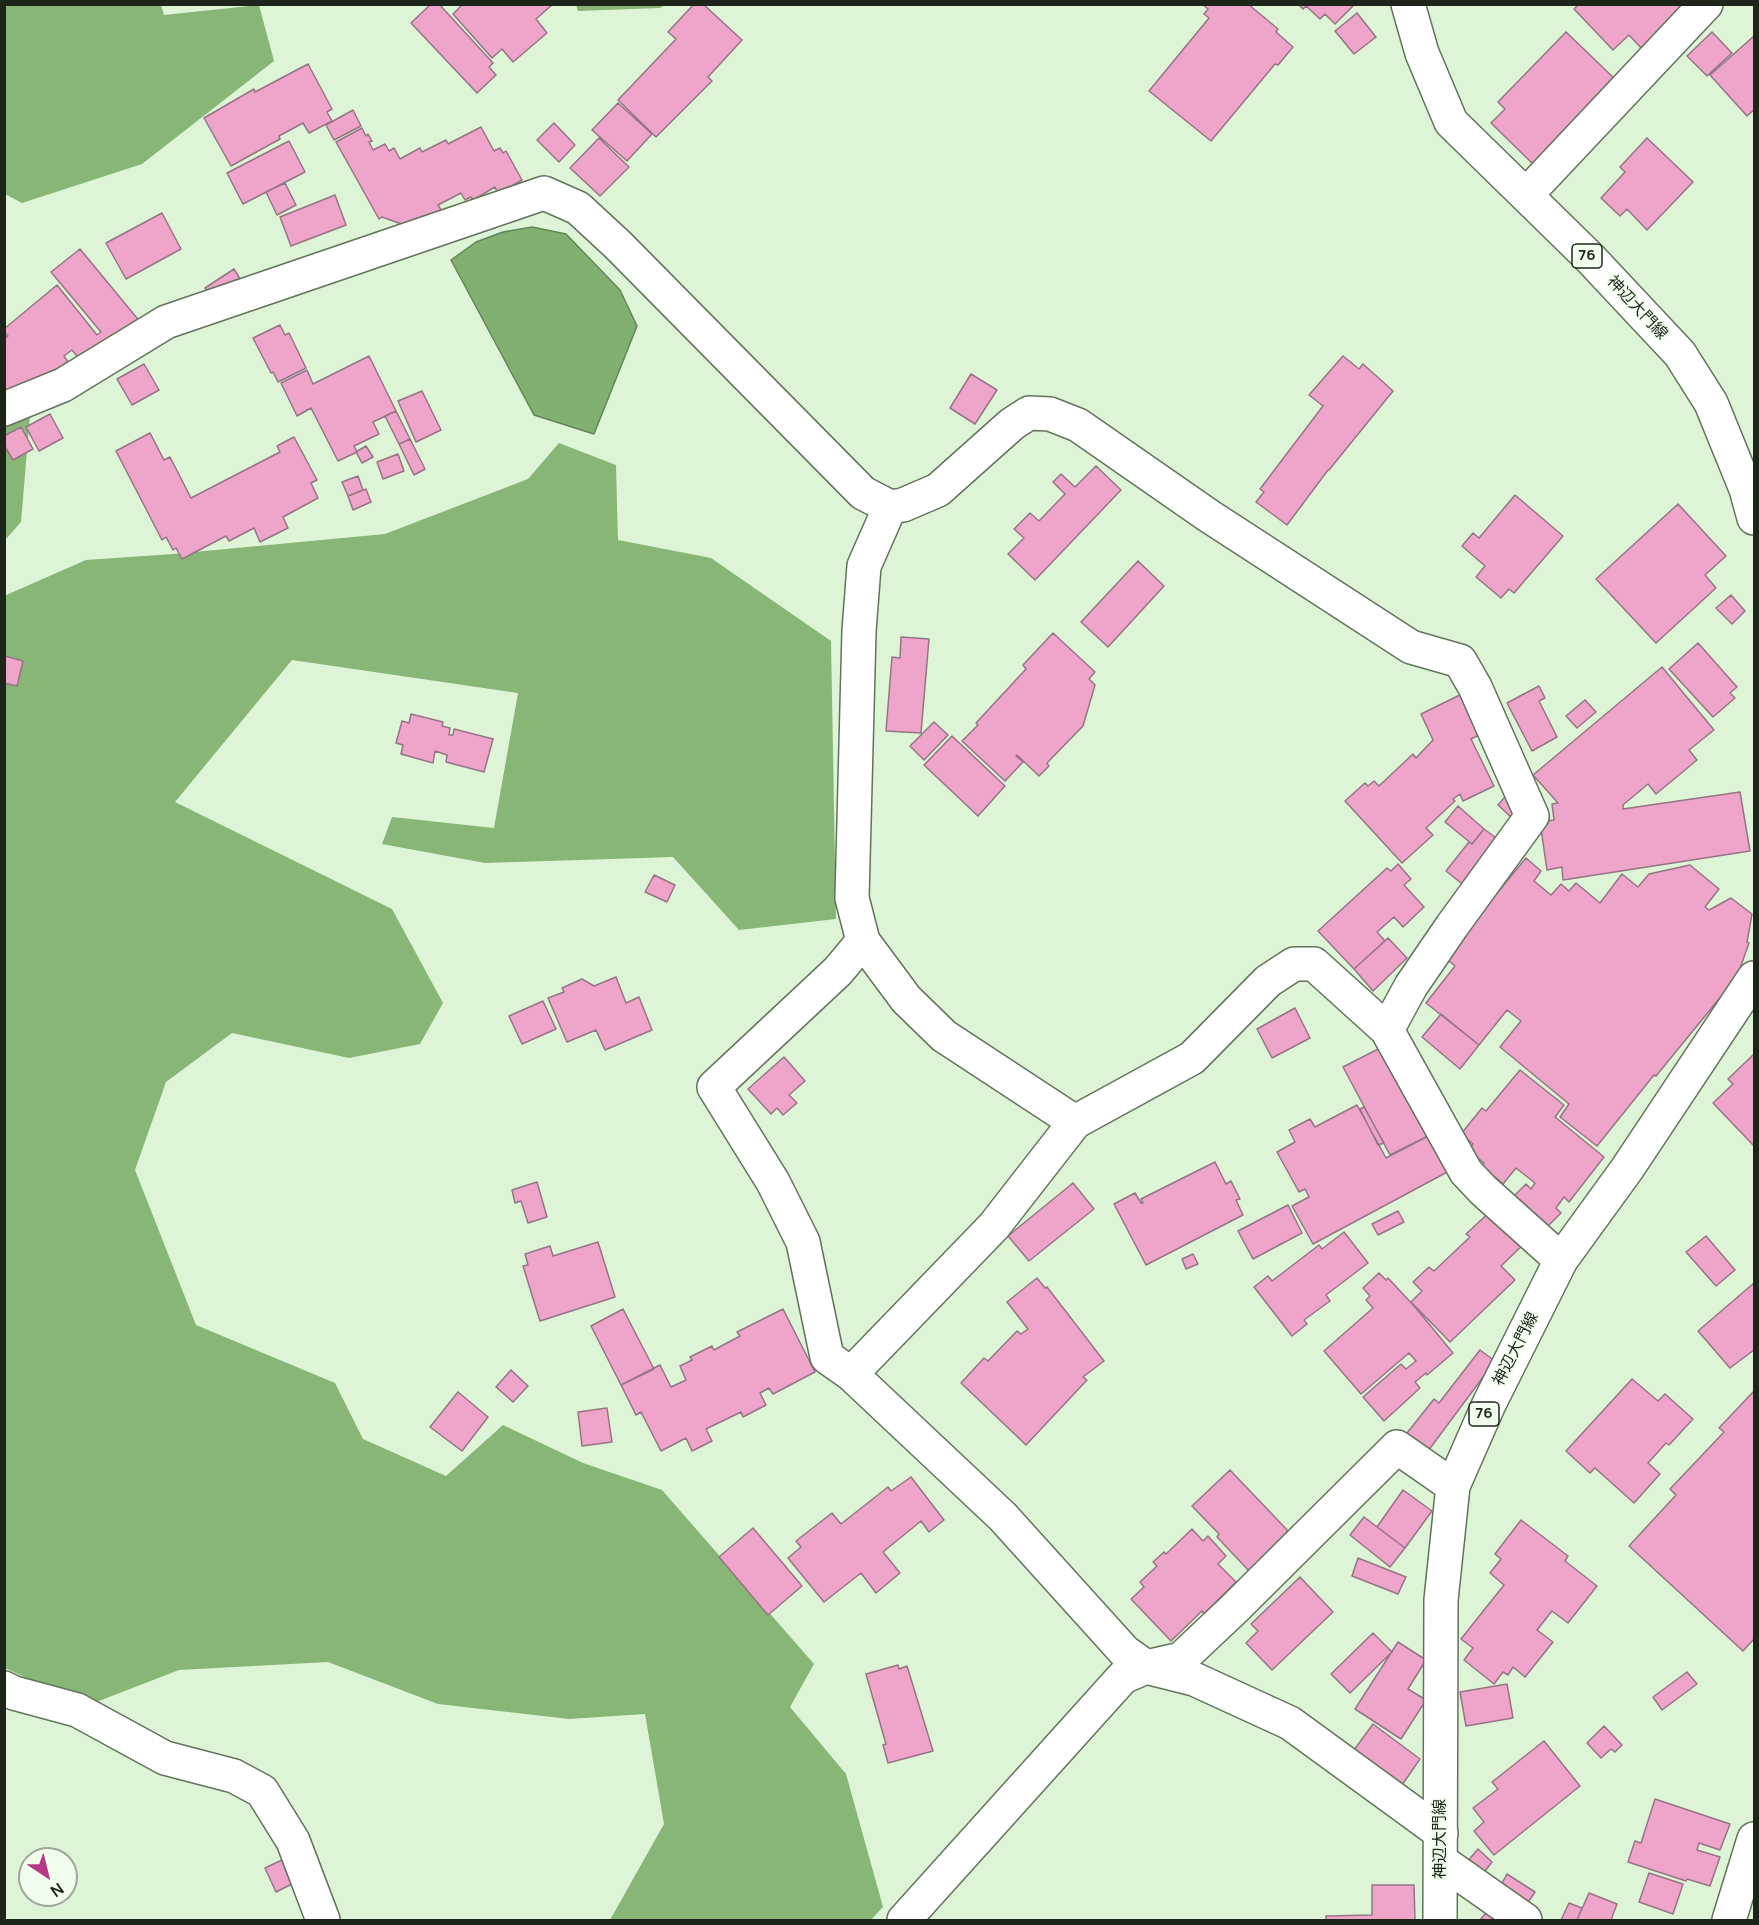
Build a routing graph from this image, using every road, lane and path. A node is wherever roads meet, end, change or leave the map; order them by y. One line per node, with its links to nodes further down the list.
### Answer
1 (1408, 4): 3 (street, 神辺大門線 / 76)
2 (1706, 4): 3 (street)
3 (1526, 195): 5 (street, 神辺大門線 / 76)
4 (4, 409): 6 (street)
5 (1752, 500)
6 (890, 507): 7 (street); 9 (street)
7 (863, 941): 10 (street); 12 (street)
8 (1755, 978): 11 (street, 神辺大門線 / 76)
9 (1387, 1030): 10 (street); 11 (street)
10 (1075, 1122): 12 (street)
11 (1561, 1260): 13 (street, 神辺大門線 / 76)
12 (852, 1374): 14 (street)
13 (1453, 1486): 14 (street); 17 (street, 神辺大門線 / 76)
14 (1146, 1667): 17 (street); 19 (street)
15 (4, 1688): 18 (street)
16 (1755, 1839): 22 (street)
17 (1441, 1847): 20 (street, 神辺大門線 / 76); 21 (street)
18 (323, 1920)
19 (904, 1920)
20 (1440, 1920)
21 (1525, 1920)
22 (1729, 1920)

